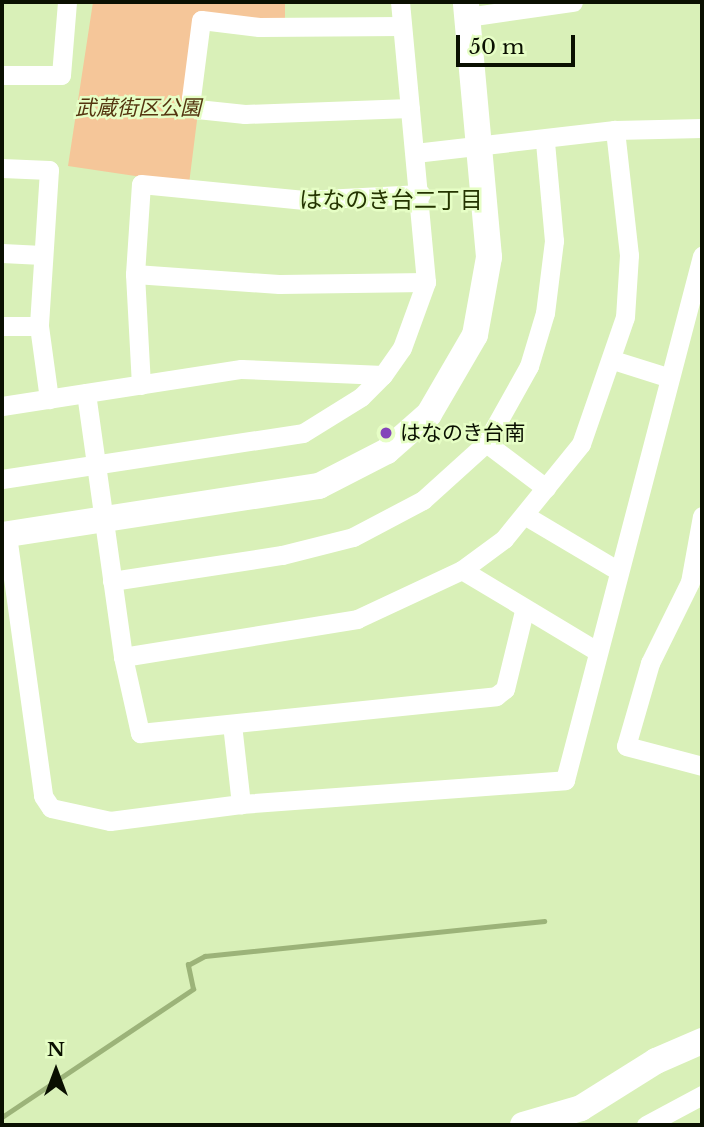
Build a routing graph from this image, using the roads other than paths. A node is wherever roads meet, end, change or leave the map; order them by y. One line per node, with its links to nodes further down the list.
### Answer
1 (67, 2): 6 (street)
2 (400, 2): 5 (street)
3 (573, 2): 4 (street)
4 (466, 9): 11 (street)
5 (402, 26): 7 (street); 7 (street)
6 (2, 75)
7 (410, 108): 12 (street)
8 (702, 128): 9 (street)
9 (615, 130): 10 (street); 22 (street)
10 (545, 143): 11 (street); 29 (street)
11 (480, 148): 12 (street); 35 (street)
12 (415, 153): 14 (street)
13 (2, 168): 16 (street)
14 (421, 194): 18 (street); 19 (street)
15 (2, 253): 16 (street)
16 (41, 255): 21 (street)
17 (702, 256): 24 (street)
18 (135, 274): 19 (street); 25 (street)
19 (426, 282): 23 (street)
20 (2, 326): 21 (street)
21 (39, 326): 27 (street)
22 (613, 360): 24 (street); 32 (street)
23 (383, 375): 25 (street); 30 (street)
24 (667, 377): 38 (street)
25 (141, 385): 26 (street)
26 (86, 393): 27 (street); 30 (street)
27 (49, 399): 28 (street)
28 (2, 406)
29 (486, 443): 32 (street); 39 (street)
30 (96, 463): 31 (street); 35 (street)
31 (2, 479)
32 (546, 488): 33 (street)
33 (526, 516): 37 (street); 38 (street)
34 (702, 516): 40 (street)
35 (102, 519): 36 (street); 39 (street)
36 (4, 535): 46 (street)
37 (462, 570): 41 (street); 43 (street)
38 (617, 570): 42 (street)
39 (113, 581): 43 (street)
40 (696, 583): 45 (street)
41 (524, 611): 42 (street); 44 (street)
42 (595, 650): 46 (street)
43 (123, 657): 44 (street)
44 (232, 724): 46 (street)
45 (702, 766)
46 (241, 804)
47 (702, 1041): 49 (street)
48 (702, 1095): 50 (street)
49 (523, 1125)
50 (646, 1125)

